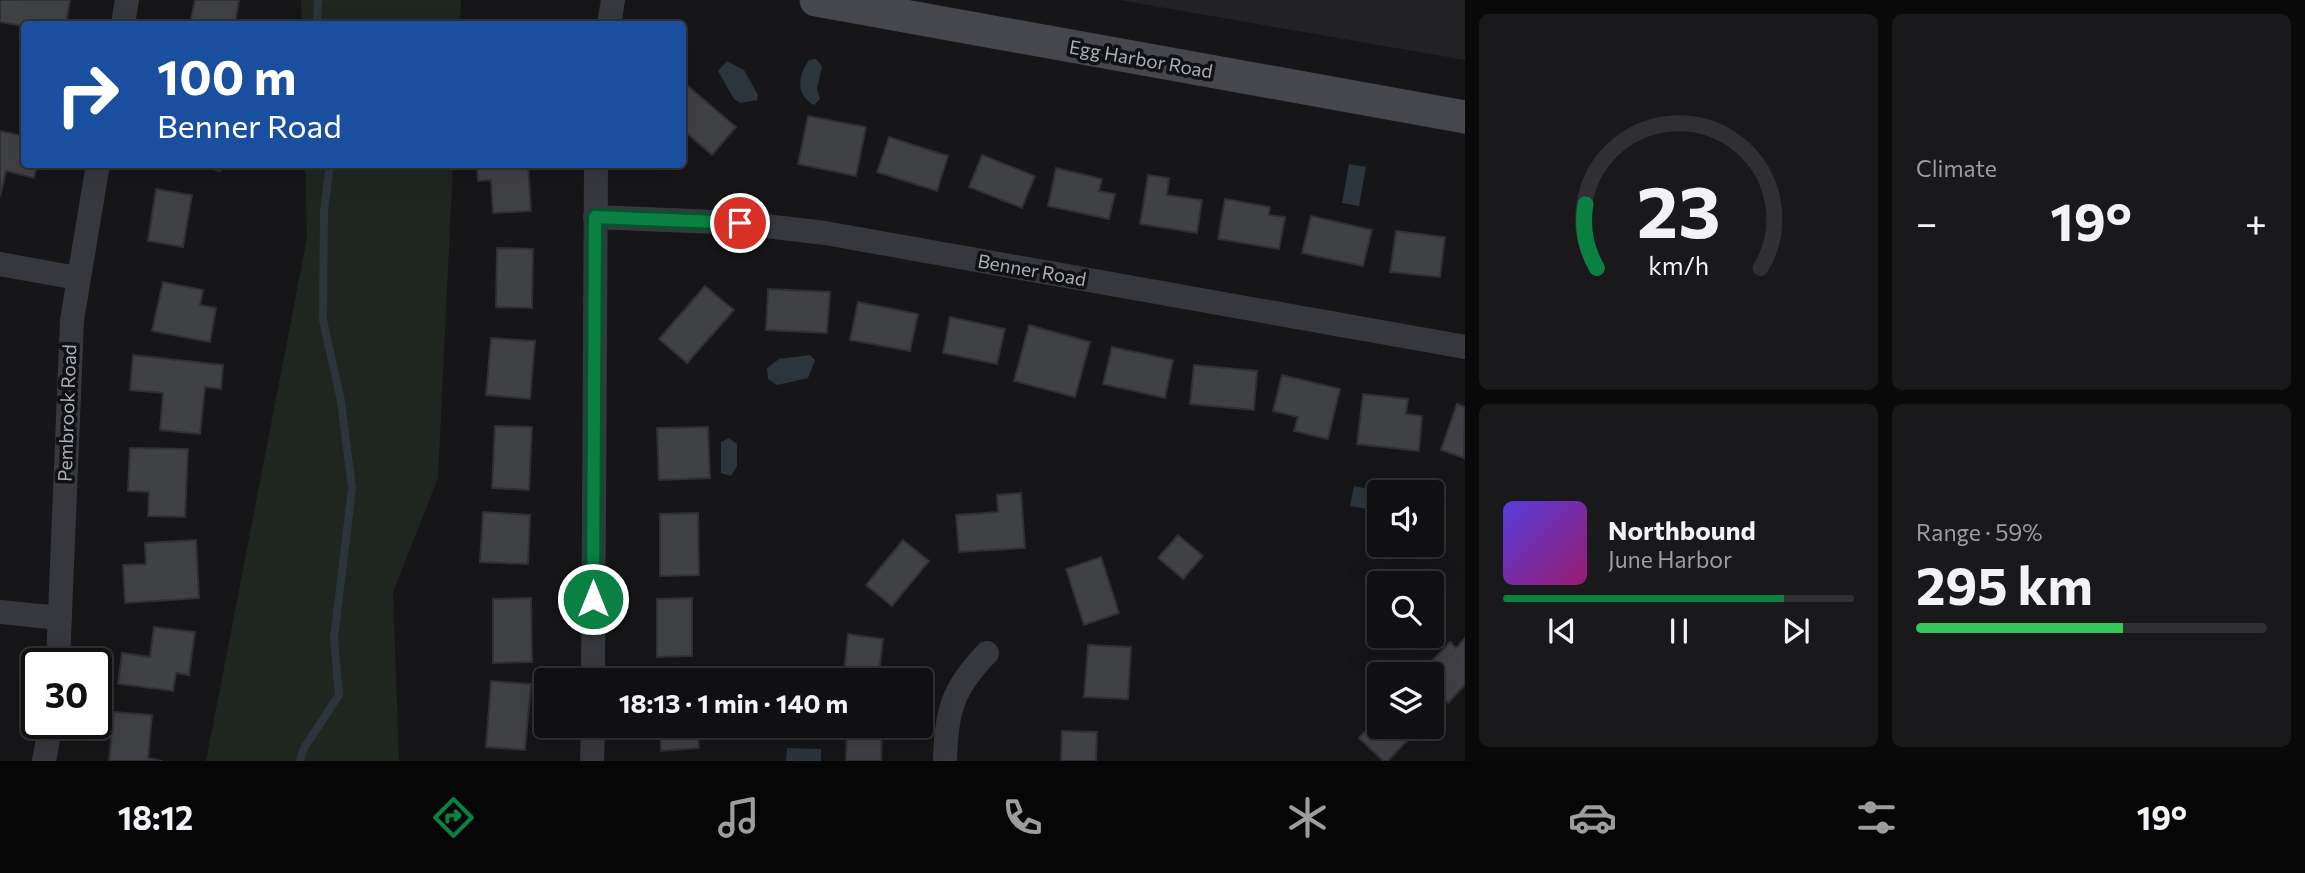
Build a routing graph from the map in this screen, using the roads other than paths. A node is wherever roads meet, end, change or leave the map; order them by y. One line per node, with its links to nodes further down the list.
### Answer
1 (127, 0): 4 (street)
2 (613, 0): 5 (street)
3 (816, 0): 6 (main road, Egg Harbor Road)
4 (124, 21)
5 (610, 21)
6 (1465, 117)
7 (96, 168): 11 (street, Pembrook Road)
8 (596, 168): 9 (street)
9 (595, 217): 12 (street, Benner Road); 17 (street)
10 (0, 264): 11 (street)
11 (77, 278): 14 (street, Pembrook Road)
12 (1465, 347)
13 (0, 612): 14 (street)
14 (60, 618): 15 (street, Pembrook Road)
15 (59, 648)
16 (987, 653): 22 (street)
17 (593, 668)
18 (593, 738): 21 (street)
19 (48, 739): 20 (street)
20 (44, 761)
21 (592, 761)
22 (945, 761)

